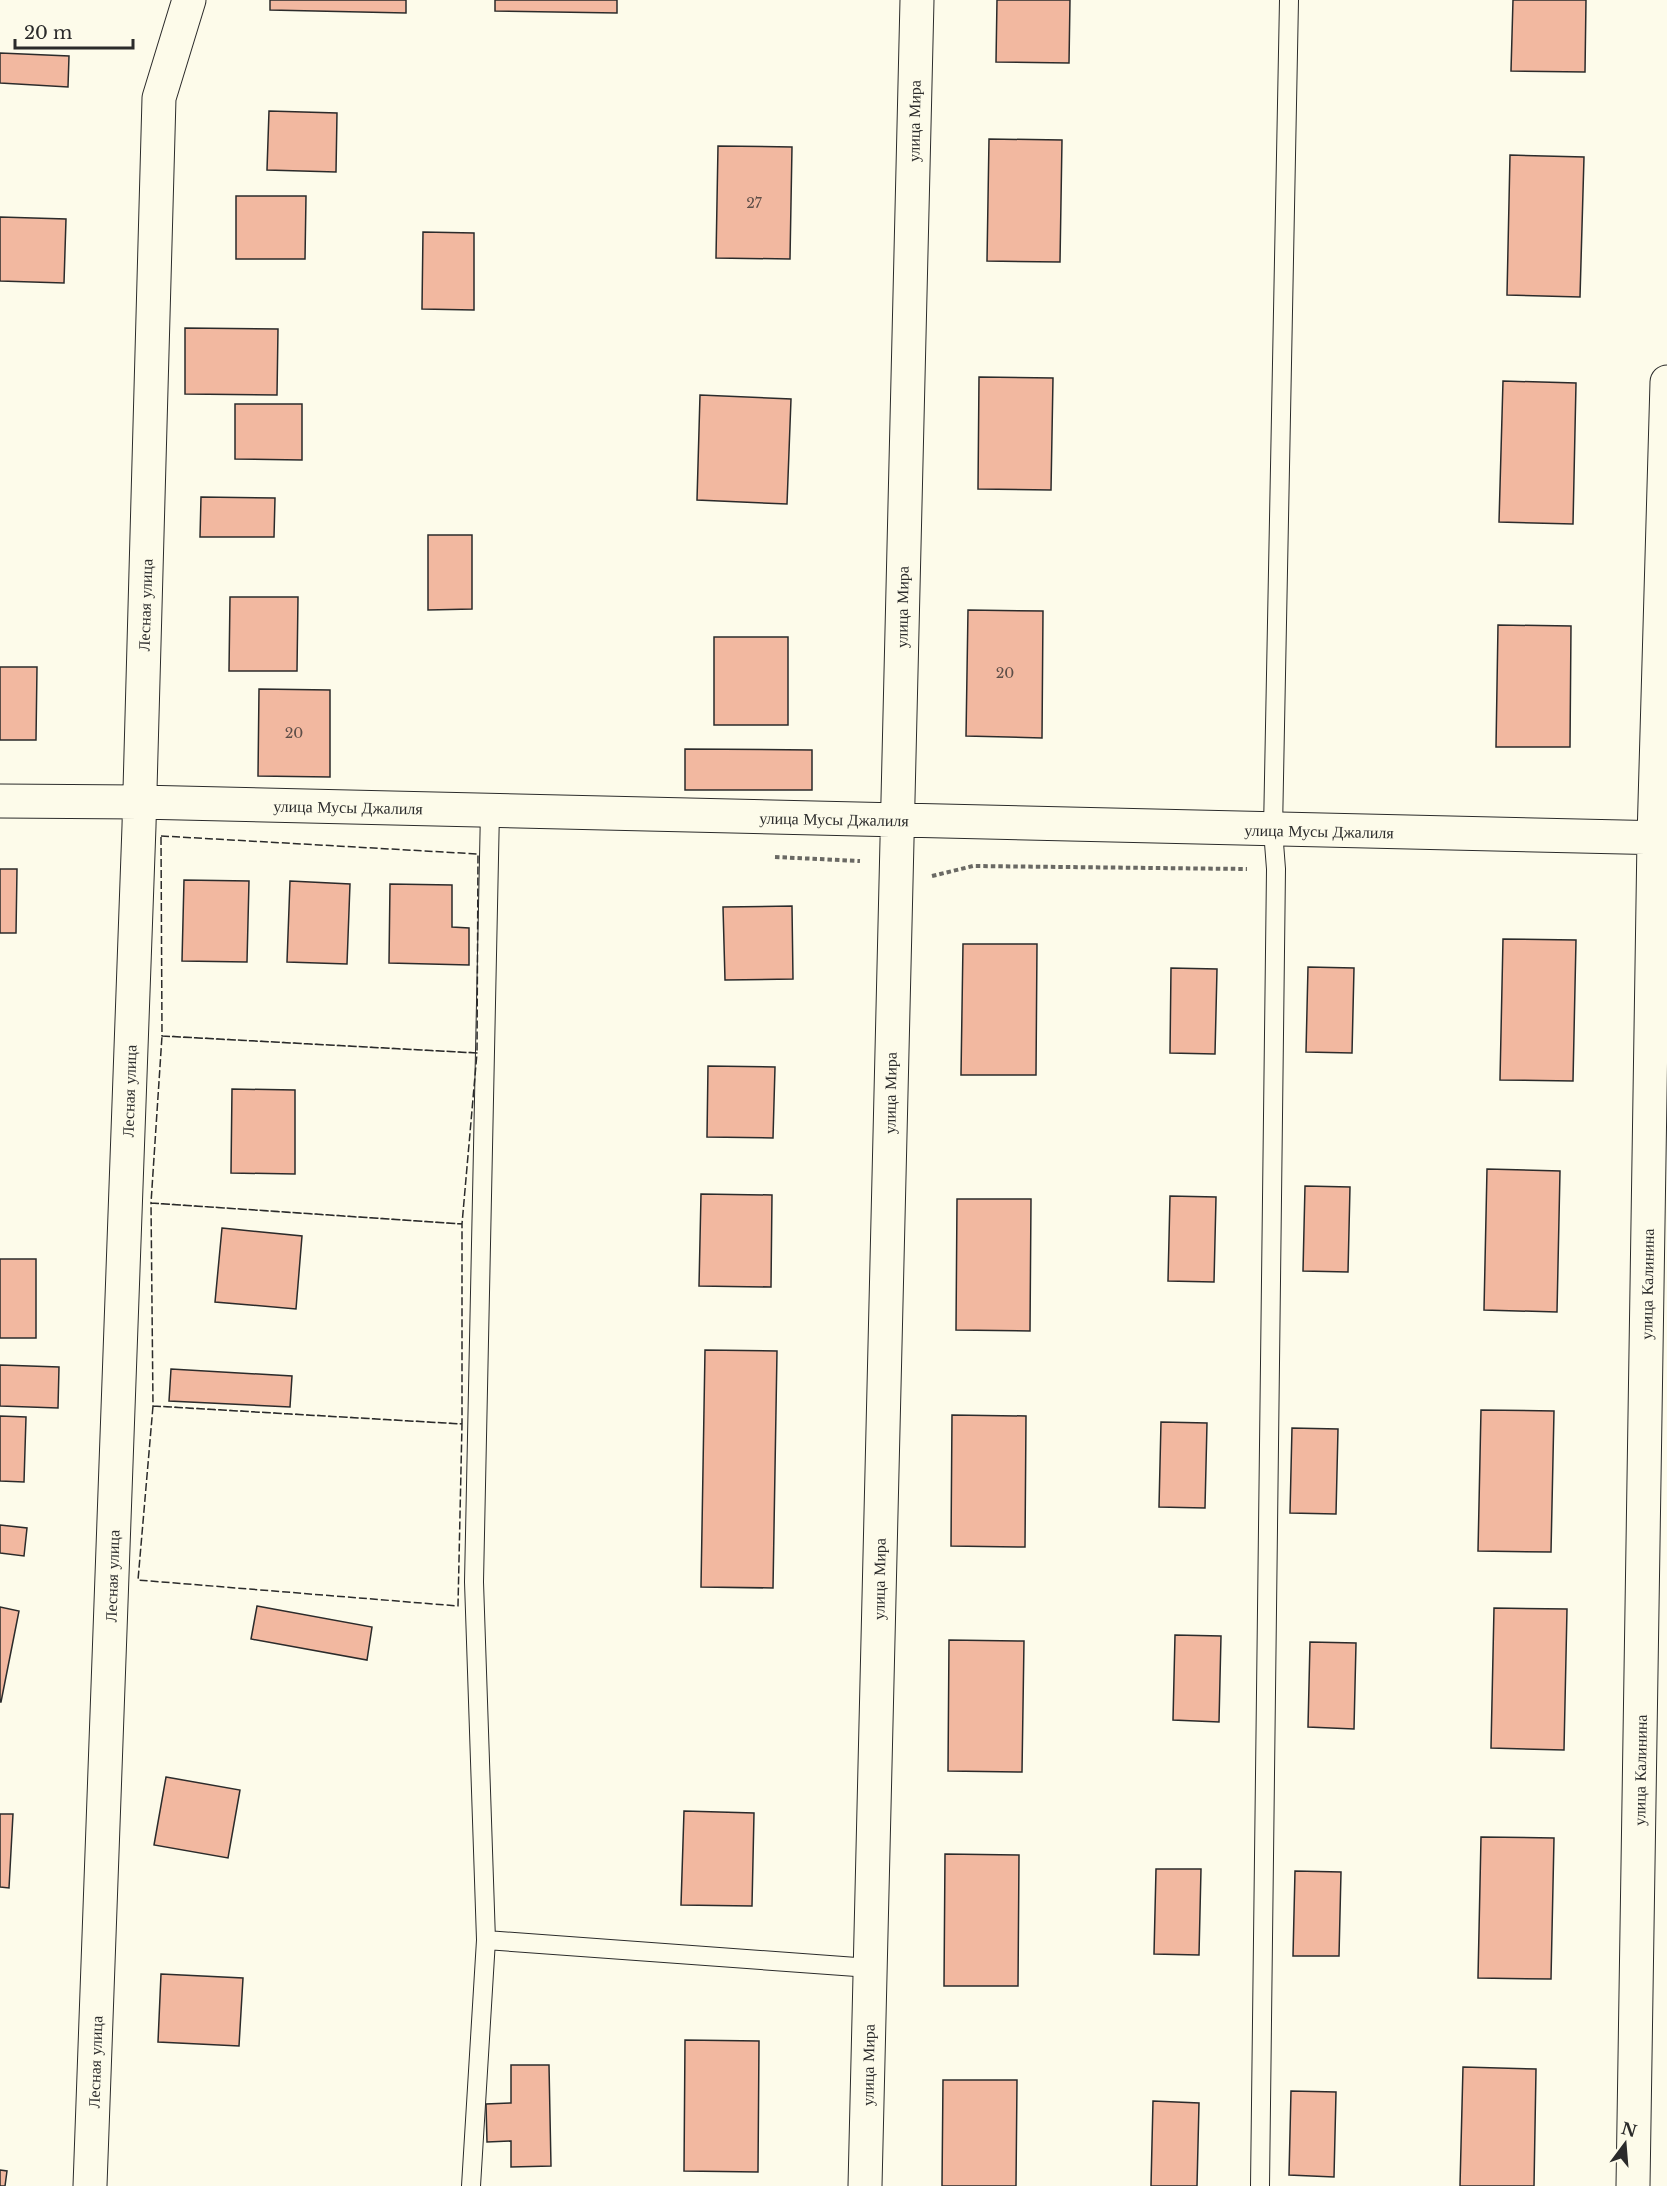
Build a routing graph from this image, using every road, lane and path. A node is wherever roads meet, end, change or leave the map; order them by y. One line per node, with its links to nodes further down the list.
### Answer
1 (189, 0): 6 (street, Лесная улица)
2 (917, 0): 8 (street, улица Мира)
3 (1289, 0): 9 (lane)
4 (1667, 382): 10 (street, улица Калинина)
5 (0, 801): 6 (street, улица Мусы Джалиля)
6 (139, 802): 7 (street, улица Мусы Джалиля); 13 (street, Лесная улица)
7 (490, 810): 8 (street, улица Мусы Джалиля); 11 (lane)
8 (897, 821): 9 (street, улица Мусы Джалиля); 12 (street, улица Мира)
9 (1273, 830): 10 (street, улица Мусы Джалиля); 16 (lane)
10 (1661, 838): 17 (street, улица Калинина)
11 (486, 1940): 12 (lane); 14 (lane)
12 (870, 1968): 15 (street, улица Мира)
13 (90, 2186)
14 (471, 2186)
15 (865, 2186)
16 (1260, 2186)
17 (1634, 2186)

